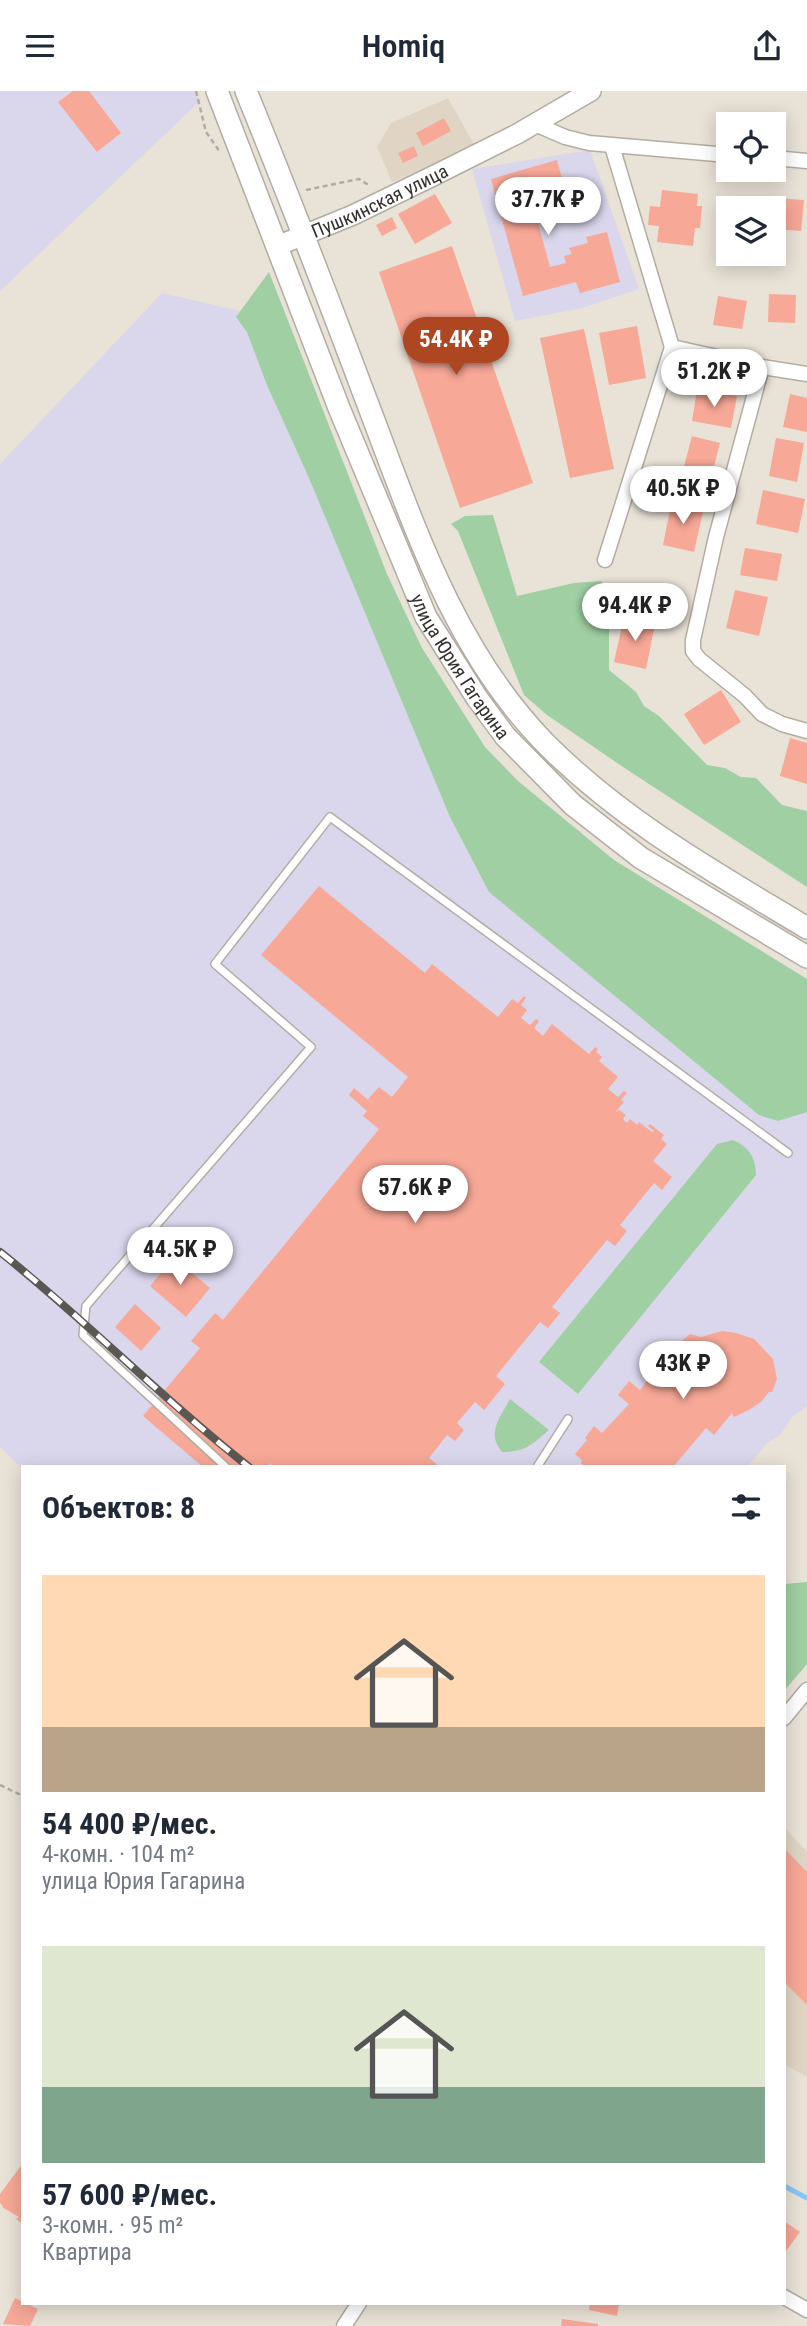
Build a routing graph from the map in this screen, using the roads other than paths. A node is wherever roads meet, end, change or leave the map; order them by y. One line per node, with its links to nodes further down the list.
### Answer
1 (217, 91): 10 (main road, улица Юрия Гагарина)
2 (246, 91): 9 (main road, улица Юрия Гагарина)
3 (591, 91): 4 (street, Пушкинская улица)
4 (535, 124): 5 (street); 9 (street, Пушкинская улица)
5 (612, 146): 6 (street); 11 (street)
6 (716, 154)
7 (786, 159): 8 (street)
8 (807, 161)
9 (303, 234): 10 (street, Пушкинская улица); 16 (main road, улица Юрия Гагарина)
10 (277, 246): 17 (main road, улица Юрия Гагарина)
11 (672, 347): 12 (street); 14 (street)
12 (762, 367): 13 (street); 15 (street)
13 (807, 374)
14 (605, 560)
15 (807, 731)
16 (807, 928)
17 (807, 957)
18 (788, 1153): 20 (lane)
19 (568, 1419): 21 (lane)
20 (224, 1465)
21 (538, 1465)
22 (807, 1690): 23 (street)
23 (786, 1716)
24 (786, 2298): 26 (street)
25 (358, 2305): 27 (street)
26 (807, 2310)
27 (344, 2326)

